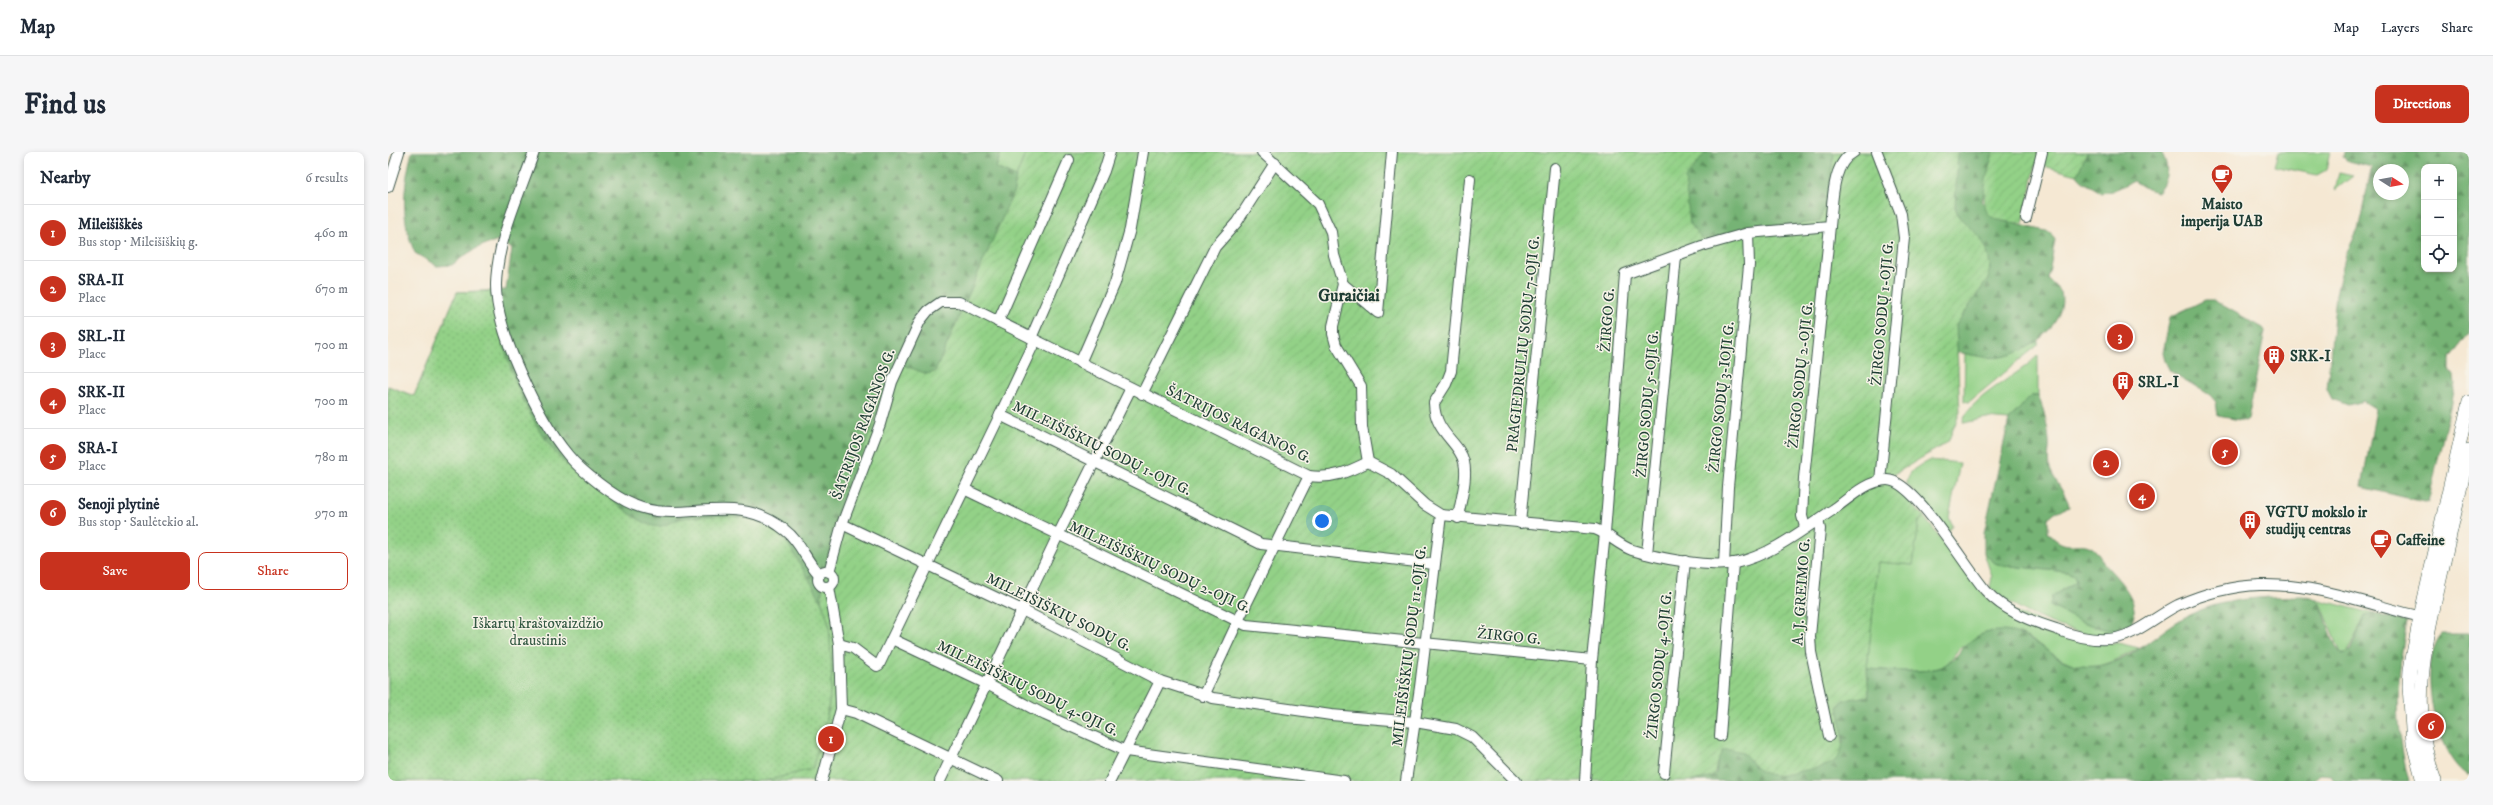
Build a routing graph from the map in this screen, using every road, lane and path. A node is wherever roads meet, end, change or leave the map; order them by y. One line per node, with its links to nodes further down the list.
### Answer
1 (399, 152): 14 (street)
2 (534, 152): 47 (street)
3 (1110, 152): 21 (street)
4 (1143, 152): 22 (street)
5 (1262, 152): 11 (street)
6 (1392, 152): 19 (street)
7 (1854, 152): 16 (street)
8 (1877, 152): 31 (street, ŽIRGO SODŲ 1-OJI G.)
9 (2042, 152): 15 (street)
10 (1069, 160): 20 (street)
11 (1275, 163): 19 (street); 24 (street)
12 (1555, 168): 37 (street, PRAGIEDRULIŲ SODŲ 7-OJI G.)
13 (1470, 179): 34 (street)
14 (388, 187)
15 (2026, 218)
16 (1830, 226): 17 (street, ŽIRGO G.); 38 (street, ŽIRGO SODŲ 2-OJI G.)
17 (1748, 233): 18 (street, ŽIRGO G.); 46 (street, ŽIRGO SODŲ 3-IOJI G.)
18 (1676, 257): 39 (street, ŽIRGO G.); 42 (street, ŽIRGO SODŲ 5-OJI G.)
19 (1343, 284): 29 (street)
20 (998, 322): 21 (street, ŠATRIJOS RAGANOS G.); 36 (street, ŠATRIJOS RAGANOS G.)
21 (1033, 340): 22 (street, ŠATRIJOS RAGANOS G.); 26 (street)
22 (1080, 363): 23 (street, ŠATRIJOS RAGANOS G.)
23 (1131, 388): 24 (street, ŠATRIJOS RAGANOS G.); 28 (street)
24 (1142, 394): 30 (street, ŠATRIJOS RAGANOS G.)
25 (2469, 402): 50 (main road)
26 (1000, 415): 28 (street, MILEIŠIŠKIŲ SODŲ 1-OJI G.); 32 (street, MILEIŠIŠKIŲ SODŲ 1-OJI G.)
27 (2469, 450): 50 (main road)
28 (1095, 461): 40 (street); 41 (street, MILEIŠIŠKIŲ SODŲ 1-OJI G.)
29 (1368, 462): 30 (street, ŠATRIJOS RAGANOS G.); 33 (street)
30 (1309, 476): 41 (street)
31 (1880, 481): 35 (street); 50 (street)
32 (964, 490): 40 (street, MILEIŠIŠKIŲ SODŲ 2-OJI G.); 44 (street, MILEIŠIŠKIŲ SODŲ 1-OJI G.)
33 (1441, 515): 34 (street); 45 (street, MILEIŠIŠKIŲ SODŲ 11-OJI G.)
34 (1458, 518): 37 (street)
35 (1818, 520): 38 (street); 62 (street, A. J. GREIMO G.)
36 (842, 524): 44 (street, MILEIŠIŠKIŲ SODŲ G.); 47 (street, ŠATRIJOS RAGANOS G.)
37 (1520, 524): 39 (street)
38 (1805, 527): 46 (street)
39 (1605, 533): 42 (street); 55 (street, ŽIRGO G.)
40 (1058, 535): 49 (street); 51 (street, MILEIŠIŠKIŲ SODŲ 2-OJI G.)
41 (1274, 545): 45 (street, MILEIŠIŠKIŲ SODŲ 1-OJI G.); 51 (street)
42 (1647, 554): 43 (street)
43 (1685, 561): 46 (street); 65 (street, ŽIRGO SODŲ 4-OJI G.)
44 (927, 564): 49 (street, MILEIŠIŠKIŲ SODŲ G.); 52 (street, MILEIŠIŠKIŲ SODŲ 1-OJI G.)
45 (1434, 564): 53 (street, MILEIŠIŠKIŲ SODŲ 11-OJI G.)
46 (1728, 564): 61 (street, ŽIRGO SODŲ 3-IOJI G.)
47 (824, 573): 48 (street, ŠATRIJOS RAGANOS G.); 48 (street)
48 (829, 587): 54 (street)
49 (1022, 610): 56 (street, MILEIŠIŠKIŲ SODŲ G.); 57 (street)
50 (2425, 618): 74 (main road); 75 (main road)
51 (1237, 622): 53 (street, MILEIŠIŠKIŲ SODŲ 2-OJI G.); 58 (street)
52 (892, 639): 54 (street, MILEIŠIŠKIŲ SODŲ 1-OJI G.); 57 (street, MILEIŠIŠKIŲ SODŲ 4-OJI G.)
53 (1424, 641): 55 (street, ŽIRGO G.); 60 (street, MILEIŠIŠKIŲ SODŲ 11-OJI G.)
54 (839, 644): 59 (street)
55 (1592, 660): 73 (street, ŽIRGO G.)
56 (1160, 681): 58 (street, MILEIŠIŠKIŲ SODŲ G.); 63 (street)
57 (986, 684): 63 (street, MILEIŠIŠKIŲ SODŲ 4-OJI G.); 64 (street)
58 (1203, 696): 60 (street, MILEIŠIŠKIŲ SODŲ G.)
59 (841, 709): 64 (street); 66 (street)
60 (1415, 722): 71 (street, MILEIŠIŠKIŲ SODŲ 11-OJI G.); 72 (street)
61 (1720, 736)
62 (1829, 736)
63 (1126, 751): 69 (street); 70 (street, MILEIŠIŠKIŲ SODŲ 4-OJI G.)
64 (951, 759): 67 (street); 68 (street)
65 (1664, 773)
66 (822, 781)
67 (940, 781)
68 (998, 781)
69 (1110, 781)
70 (1344, 781)
71 (1406, 781)
72 (1516, 781)
73 (1585, 781)
74 (2423, 781)
75 (2435, 781)

